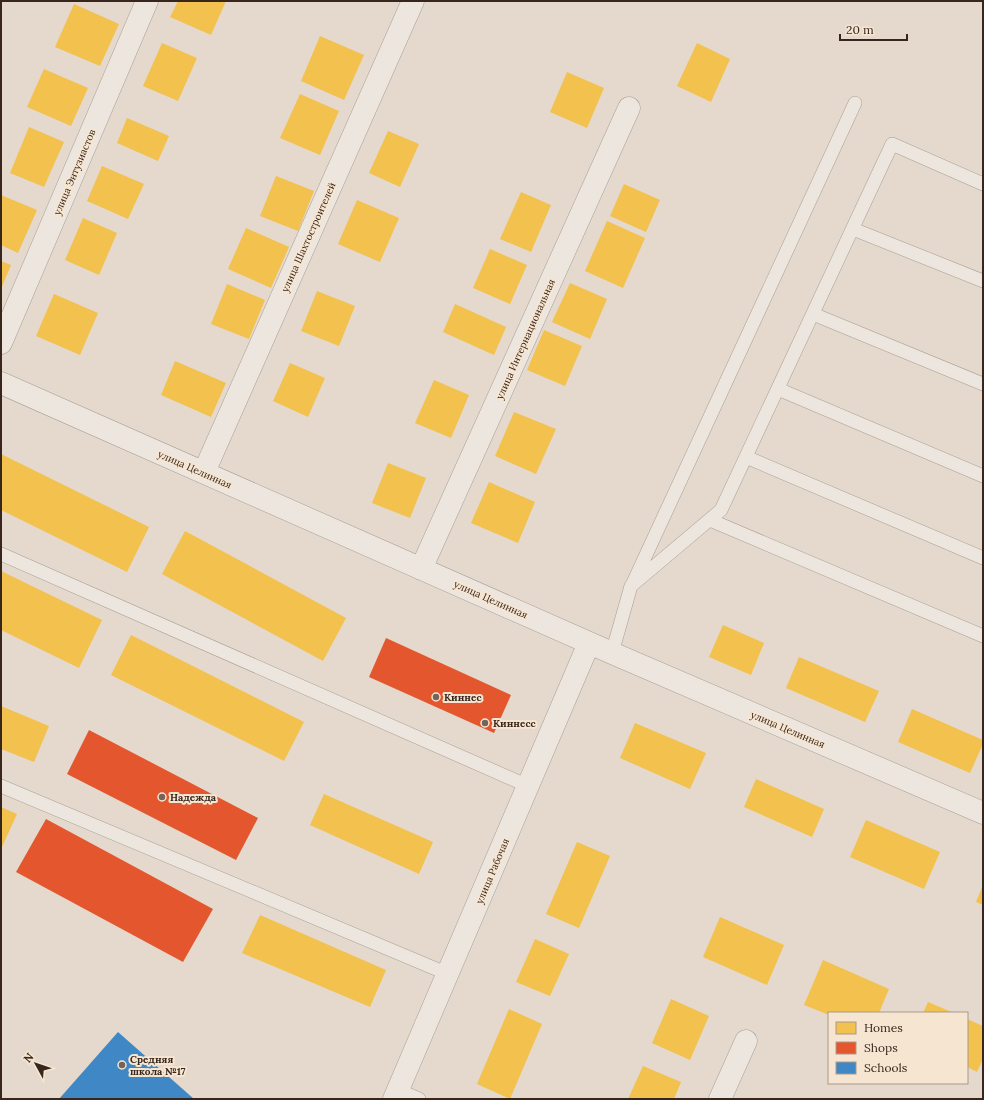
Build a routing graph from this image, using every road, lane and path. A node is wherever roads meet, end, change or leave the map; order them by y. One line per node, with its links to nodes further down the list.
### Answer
1 (147, 1): 9 (street, улица Энтузиастов)
2 (413, 1): 14 (street, улица Шахтостроителей)
3 (855, 103): 20 (lane)
4 (629, 108): 19 (street, улица Интернациональная)
5 (983, 184): 6 (lane)
6 (853, 229): 7 (lane); 8 (lane)
7 (983, 281)
8 (813, 314): 11 (lane); 12 (lane)
9 (1, 343)
10 (1, 383): 14 (street, улица Целинная)
11 (983, 384)
12 (778, 390): 13 (lane); 15 (lane)
13 (746, 457): 16 (lane); 18 (lane)
14 (204, 472): 19 (street, улица Целинная)
15 (983, 476)
16 (710, 520): 20 (lane); 21 (lane)
17 (1, 554): 25 (lane)
18 (983, 558)
19 (421, 569): 22 (street, улица Целинная)
20 (631, 586): 23 (lane)
21 (983, 636)
22 (590, 643): 23 (street, улица Целинная); 25 (street, улица Рабочая)
23 (612, 653): 26 (street, улица Целинная)
24 (1, 786): 27 (lane)
25 (528, 786): 27 (street, улица Рабочая)
26 (983, 813)
27 (448, 974): 29 (street, улица Рабочая)
28 (746, 1041): 31 (street)
29 (396, 1094): 30 (lane)
30 (419, 1099)
31 (720, 1099)

